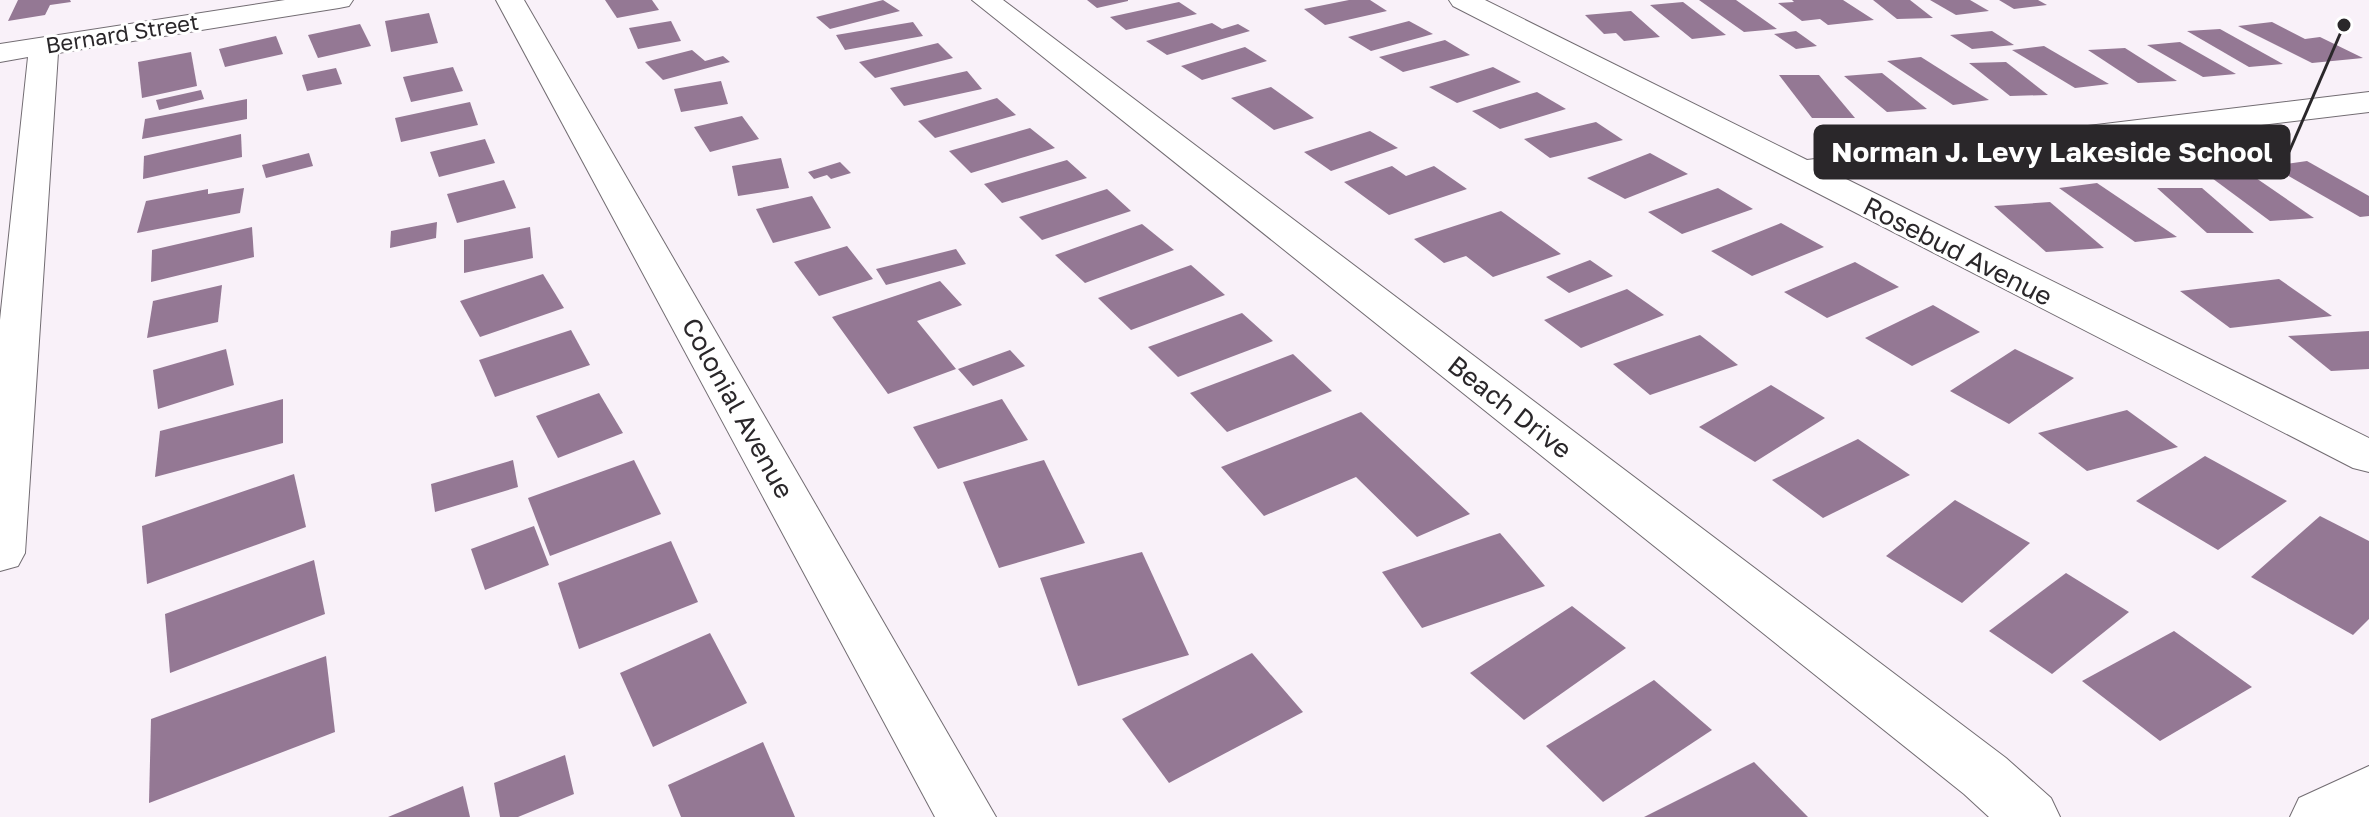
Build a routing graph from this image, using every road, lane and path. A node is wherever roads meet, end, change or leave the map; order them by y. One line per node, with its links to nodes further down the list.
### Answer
1 (339, 0): 5 (street, Bernard Street)
2 (510, 0): 12 (street, Colonial Avenue)
3 (986, 0): 13 (street, Beach Drive)
4 (1463, 0): 8 (street, Rosebud Avenue)
5 (44, 46): 6 (street, Bernard Street); 10 (street)
6 (0, 53)
7 (2369, 102): 8 (street)
8 (1799, 171): 9 (street, Rosebud Avenue)
9 (2369, 457)
10 (0, 553)
11 (2369, 792): 14 (street)
12 (966, 817)
13 (2030, 817)
14 (2320, 817)

